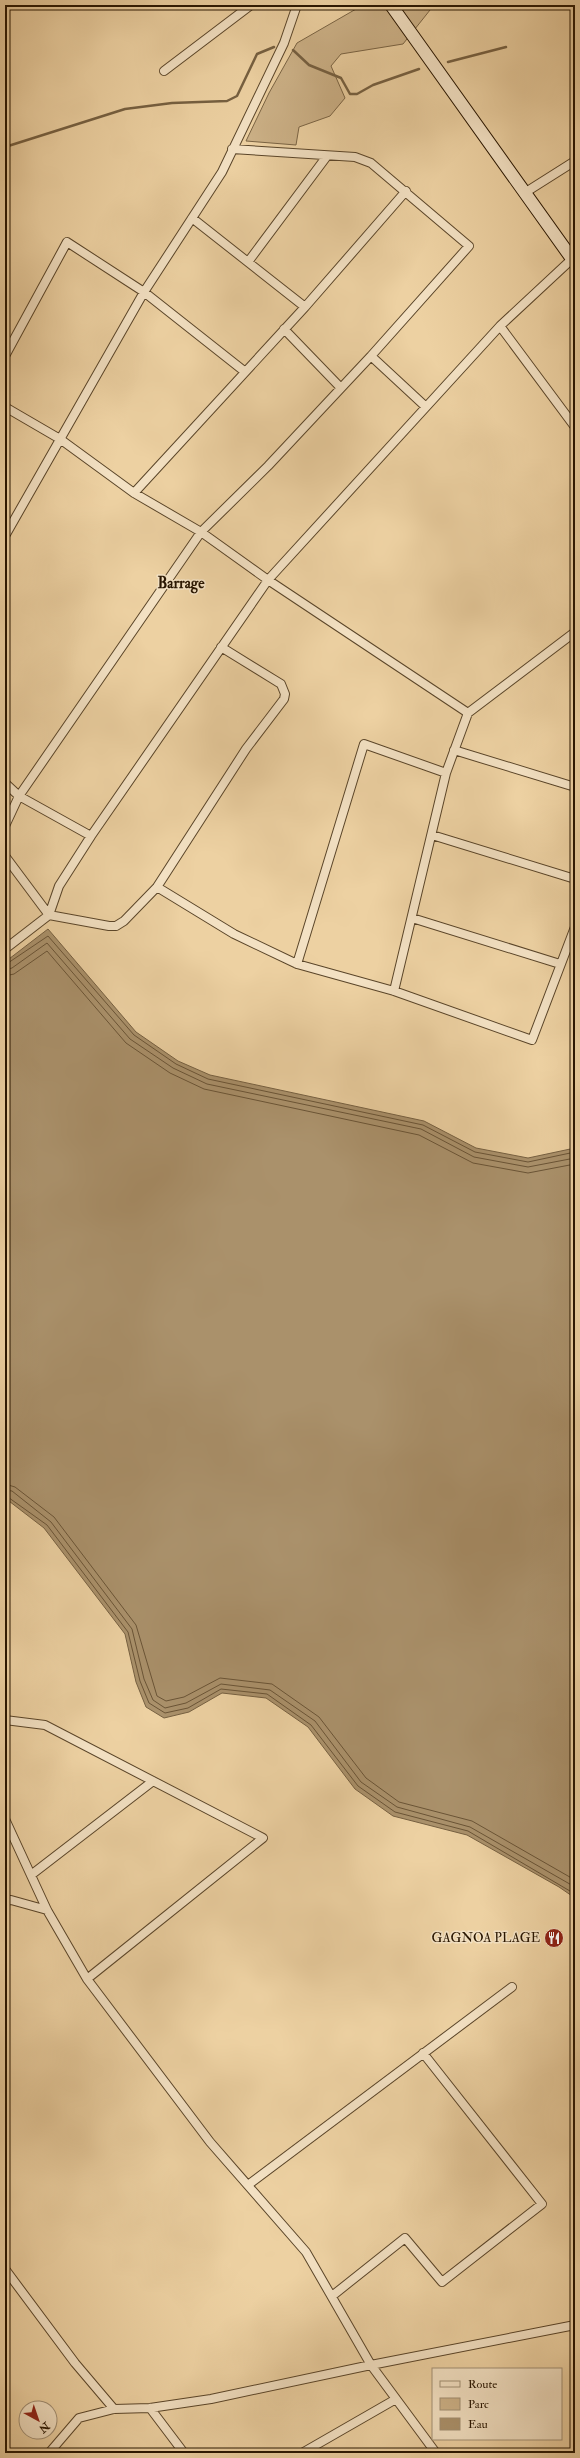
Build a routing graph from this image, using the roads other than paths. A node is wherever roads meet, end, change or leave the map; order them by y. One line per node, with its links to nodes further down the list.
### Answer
1 (252, 5): 4 (street)
2 (297, 5): 5 (street)
3 (391, 5): 9 (street)
4 (164, 71)
5 (232, 149): 6 (street); 10 (street)
6 (327, 156): 8 (street); 12 (street)
7 (575, 161): 9 (street)
8 (406, 191): 14 (street); 18 (street)
9 (526, 192): 11 (street)
10 (192, 218): 12 (street); 13 (street)
11 (574, 261): 15 (street)
12 (248, 262): 14 (street)
13 (144, 292): 17 (street); 19 (street); 24 (street)
14 (305, 307): 16 (street)
15 (500, 326): 22 (street); 23 (street)
16 (284, 330): 19 (street); 20 (street)
17 (5, 356)
18 (371, 356): 20 (street); 22 (street)
19 (244, 371): 25 (street)
20 (340, 387): 26 (street)
21 (5, 407): 24 (street)
22 (426, 407): 28 (street)
23 (575, 427)
24 (60, 438): 25 (street); 27 (street)
25 (134, 493): 26 (street)
26 (201, 532): 28 (street); 36 (street)
27 (5, 536)
28 (268, 580): 30 (street); 31 (street)
29 (575, 632): 31 (street)
30 (221, 647): 39 (street); 42 (street)
31 (468, 713): 32 (street)
32 (454, 750): 33 (street); 35 (street)
33 (446, 773): 38 (street); 47 (street)
34 (5, 784): 36 (street)
35 (575, 787)
36 (19, 796): 37 (street); 39 (street)
37 (5, 826)
38 (432, 835): 41 (street); 44 (street)
39 (91, 836): 43 (street)
40 (5, 856): 43 (street)
41 (575, 879)
42 (157, 887): 43 (street); 47 (street)
43 (49, 915): 46 (street)
44 (412, 918): 48 (street); 49 (street)
45 (575, 927): 48 (street)
46 (5, 949)
47 (297, 964): 49 (street)
48 (560, 964): 49 (street)
49 (394, 990)
50 (5, 1720): 51 (street)
51 (153, 1781): 53 (street); 56 (street)
52 (5, 1819): 53 (street)
53 (31, 1875): 55 (street)
54 (5, 1901): 55 (street)
55 (47, 1910): 56 (street)
56 (87, 1979): 59 (street)
57 (512, 1987): 58 (street)
58 (423, 2053): 59 (street); 61 (street)
59 (248, 2185): 61 (street)
60 (5, 2269): 66 (street)
61 (332, 2296): 63 (street)
62 (575, 2325): 63 (street)
63 (370, 2365): 64 (street); 65 (street)
64 (396, 2399): 69 (street); 70 (street)
65 (150, 2408): 66 (street); 68 (street)
66 (114, 2409): 67 (street)
67 (49, 2453)
68 (184, 2453)
69 (302, 2453)
70 (436, 2453)

